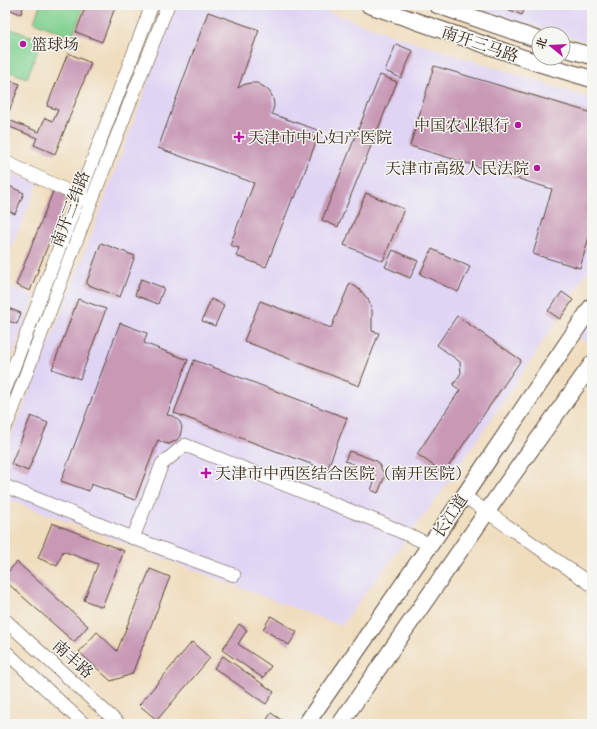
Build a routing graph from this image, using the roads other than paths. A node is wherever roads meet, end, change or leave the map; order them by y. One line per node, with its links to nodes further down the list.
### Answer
1 (152, 5): 10 (street, 南开三纬路)
2 (168, 5): 11 (street, 南开三纬路)
3 (369, 5): 8 (main road, 南开三马路)
4 (437, 5): 5 (main road, 南开三马路)
5 (531, 37)
6 (571, 50): 7 (main road)
7 (592, 56)
8 (592, 79)
9 (5, 162): 10 (street)
10 (79, 196): 11 (street); 14 (street, 南开三纬路)
11 (91, 202): 15 (street, 南开三纬路)
12 (592, 306): 17 (main road, 长江道)
13 (592, 364): 18 (main road, 长江道)
14 (5, 390)
15 (5, 426)
16 (5, 486): 19 (street)
17 (464, 496): 18 (street); 20 (main road, 长江道)
18 (487, 513): 22 (street); 28 (main road, 长江道)
19 (133, 538): 20 (street); 21 (street)
20 (431, 545): 27 (main road, 长江道)
21 (234, 575)
22 (592, 585)
23 (5, 620): 26 (street, 南丰路)
24 (5, 652): 25 (street)
25 (84, 724)
26 (119, 724)
27 (306, 724)
28 (340, 724)

